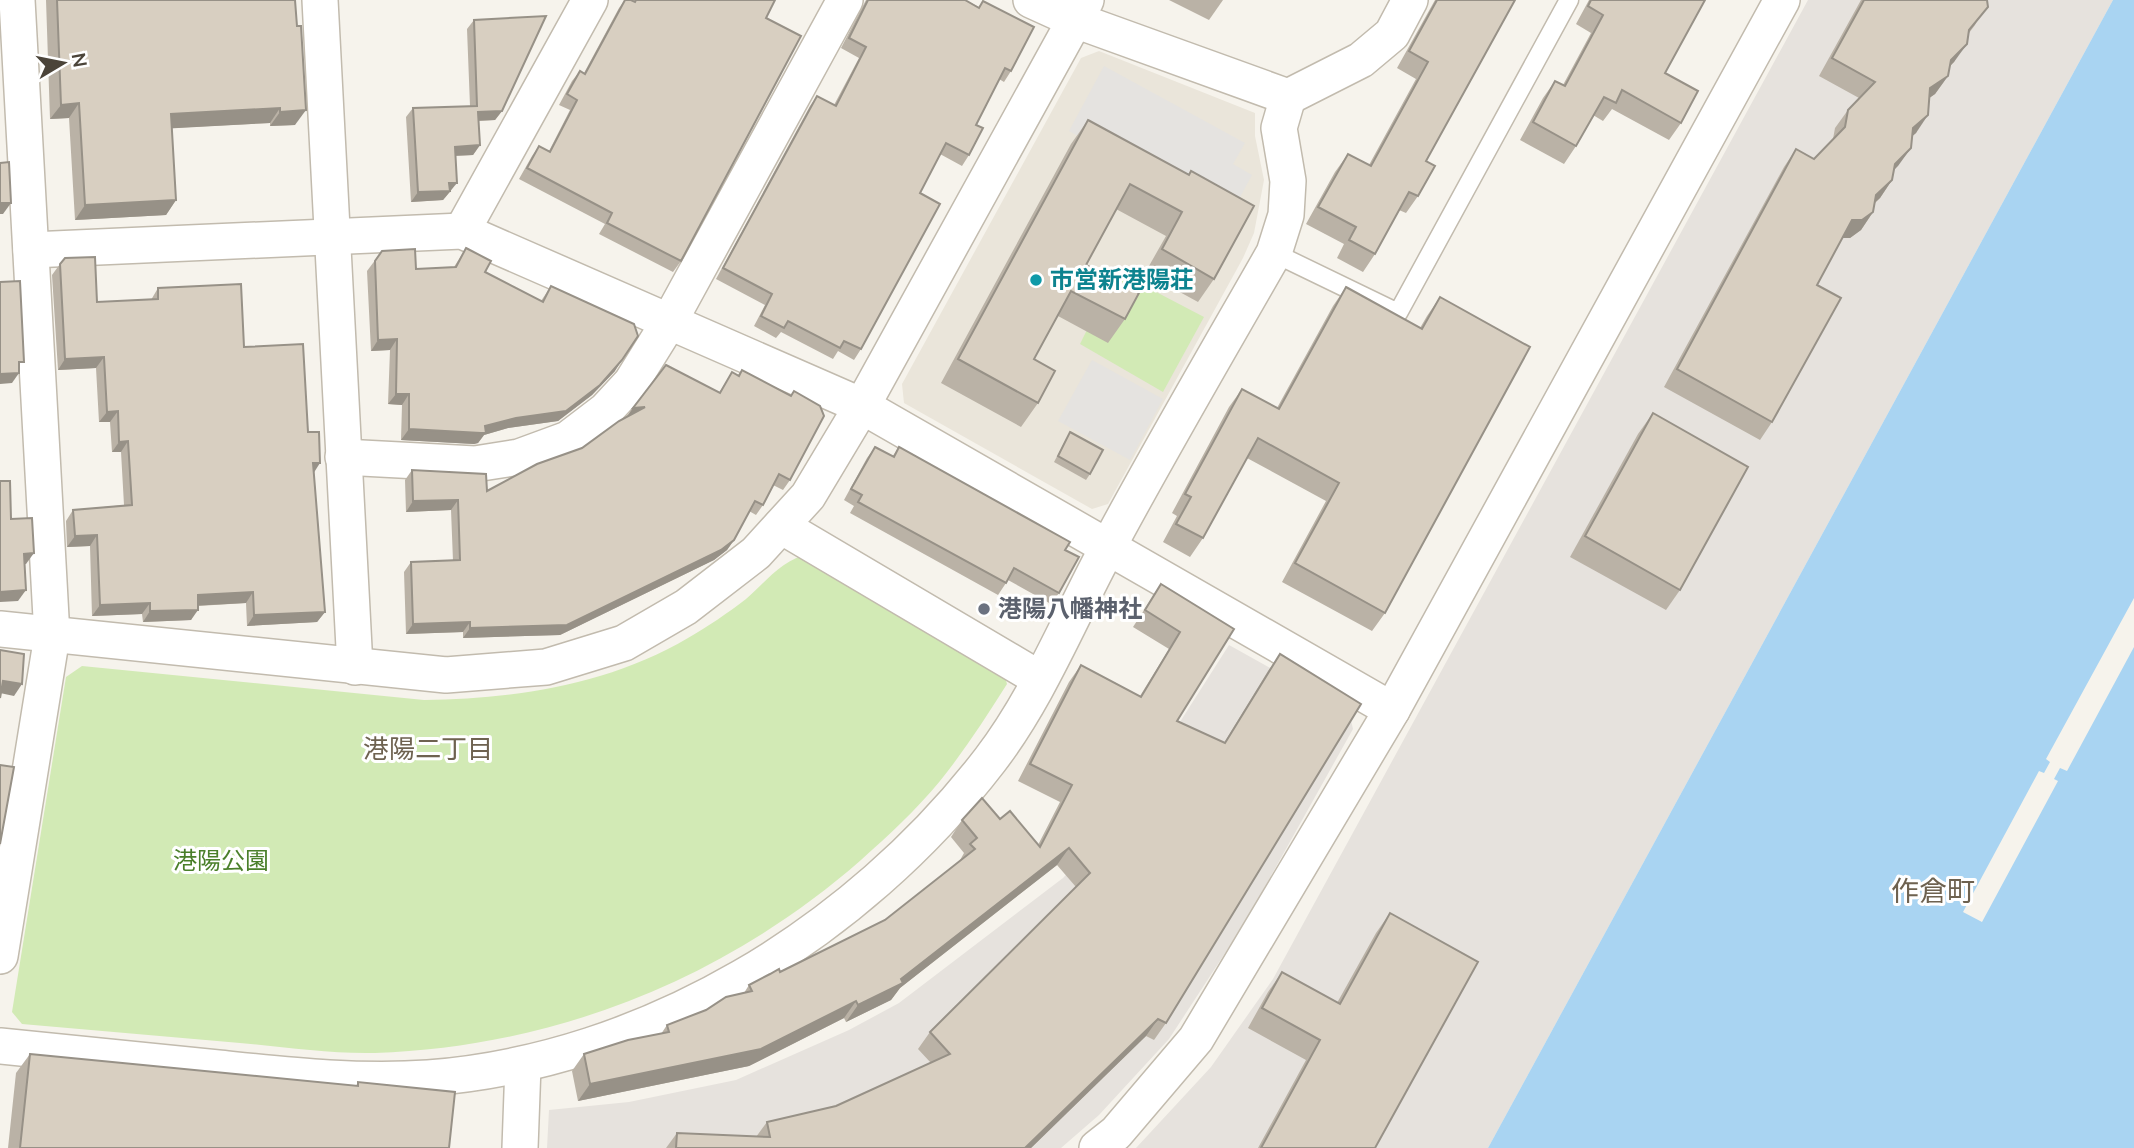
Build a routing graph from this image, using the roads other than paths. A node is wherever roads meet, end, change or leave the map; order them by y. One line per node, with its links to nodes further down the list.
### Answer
1 (16, 0): 13 (street)
2 (320, 0): 12 (street)
3 (590, 0): 11 (street)
4 (845, 0): 15 (street)
5 (1031, 0): 9 (street)
6 (1410, 0): 10 (street)
7 (1569, 0): 14 (lane)
8 (1782, 0): 24 (street)
9 (1081, 10): 10 (street); 16 (street)
10 (1288, 97): 14 (street)
11 (462, 231): 12 (street); 15 (street)
12 (331, 237): 13 (street); 17 (street)
13 (31, 250): 21 (street)
14 (1274, 254): 19 (street)
15 (669, 322): 16 (street); 17 (street)
16 (862, 406): 18 (street); 19 (street)
17 (343, 457): 22 (street)
18 (781, 526): 22 (street); 23 (street)
19 (1107, 547): 23 (street); 24 (street)
20 (0, 629): 21 (street)
21 (52, 636): 22 (street); 25 (street)
22 (355, 667)
23 (1040, 679): 27 (street)
24 (1392, 710): 29 (street)
25 (0, 956)
26 (0, 1046): 27 (street)
27 (523, 1065): 28 (street)
28 (520, 1148)
29 (1097, 1148)

